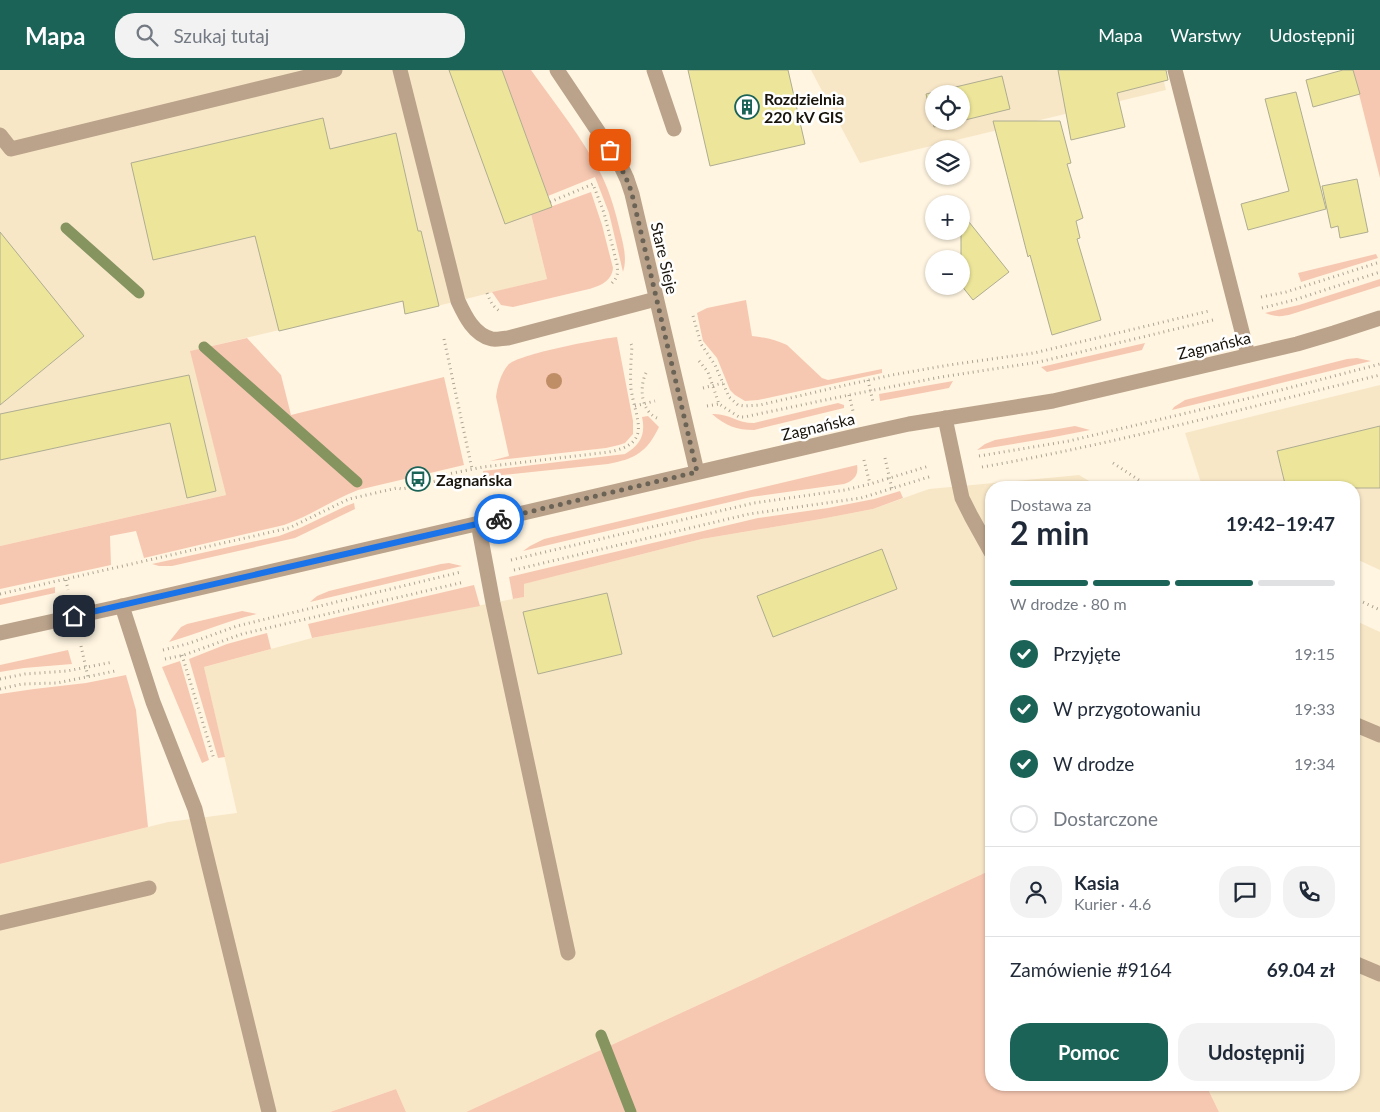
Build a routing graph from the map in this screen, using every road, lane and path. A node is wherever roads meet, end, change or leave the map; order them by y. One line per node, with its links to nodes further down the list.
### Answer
1 (334, 70): 7 (street)
2 (400, 70): 14 (street)
3 (557, 70): 14 (street, Stare Sieje)
4 (654, 70): 6 (street)
5 (1175, 70): 23 (street)
6 (674, 129)
7 (0, 135)
8 (550, 202): 11 (path)
9 (1380, 262): 13 (path)
10 (1380, 272): 16 (path)
11 (610, 286)
12 (487, 294): 17 (path)
13 (1259, 298)
14 (656, 299): 42 (street, Stare Sieje)
15 (1215, 309): 26 (path)
16 (1256, 309)
17 (510, 313)
18 (693, 316): 27 (path)
19 (1220, 318): 29 (path)
20 (1380, 318): 23 (street, Zagnańska)
21 (444, 339): 41 (path)
22 (630, 341): 33 (path)
23 (1248, 355): 36 (street, Zagnańska)
24 (1380, 364): 40 (path)
25 (1380, 375): 40 (path)
26 (868, 380): 27 (path); 29 (path)
27 (723, 384): 28 (path)
28 (698, 390)
29 (870, 390): 30 (path); 32 (path)
30 (849, 395): 34 (path); 35 (path)
31 (660, 400): 33 (path)
32 (873, 402)
33 (635, 406): 41 (path)
34 (706, 407)
35 (852, 407)
36 (945, 418): 40 (street); 42 (street, Zagnańska)
37 (885, 458): 43 (path)
38 (865, 463): 45 (path)
39 (1113, 463): 44 (path)
40 (955, 466): 43 (path); 46 (path); 48 (street)
41 (472, 469): 50 (path)
42 (697, 472): 47 (street, Zagnańska)
43 (890, 478): 45 (path); 46 (path)
44 (1140, 481)
45 (870, 484): 49 (path)
46 (892, 489): 49 (path)
47 (478, 523): 49 (street); 54 (street, Zagnańska)
48 (985, 541)
49 (487, 571): 58 (path); 59 (path); 72 (street)
50 (66, 580): 51 (path); 52 (path)
51 (68, 590)
52 (0, 594)
53 (1360, 601): 55 (path)
54 (122, 606): 56 (street, Zagnańska); 75 (street)
55 (1380, 610)
56 (0, 633)
57 (81, 646): 62 (path)
58 (165, 650)
59 (182, 655): 61 (path); 69 (path)
60 (119, 660): 62 (path)
61 (162, 660)
62 (85, 668): 64 (path); 65 (path)
63 (124, 669): 64 (path)
64 (88, 677): 66 (path)
65 (0, 678)
66 (0, 688)
67 (1360, 727): 68 (street)
68 (1380, 735)
69 (214, 759)
70 (149, 888): 71 (street)
71 (0, 923)
72 (568, 953)
73 (1360, 966): 74 (street)
74 (1380, 974)
75 (270, 1112)

